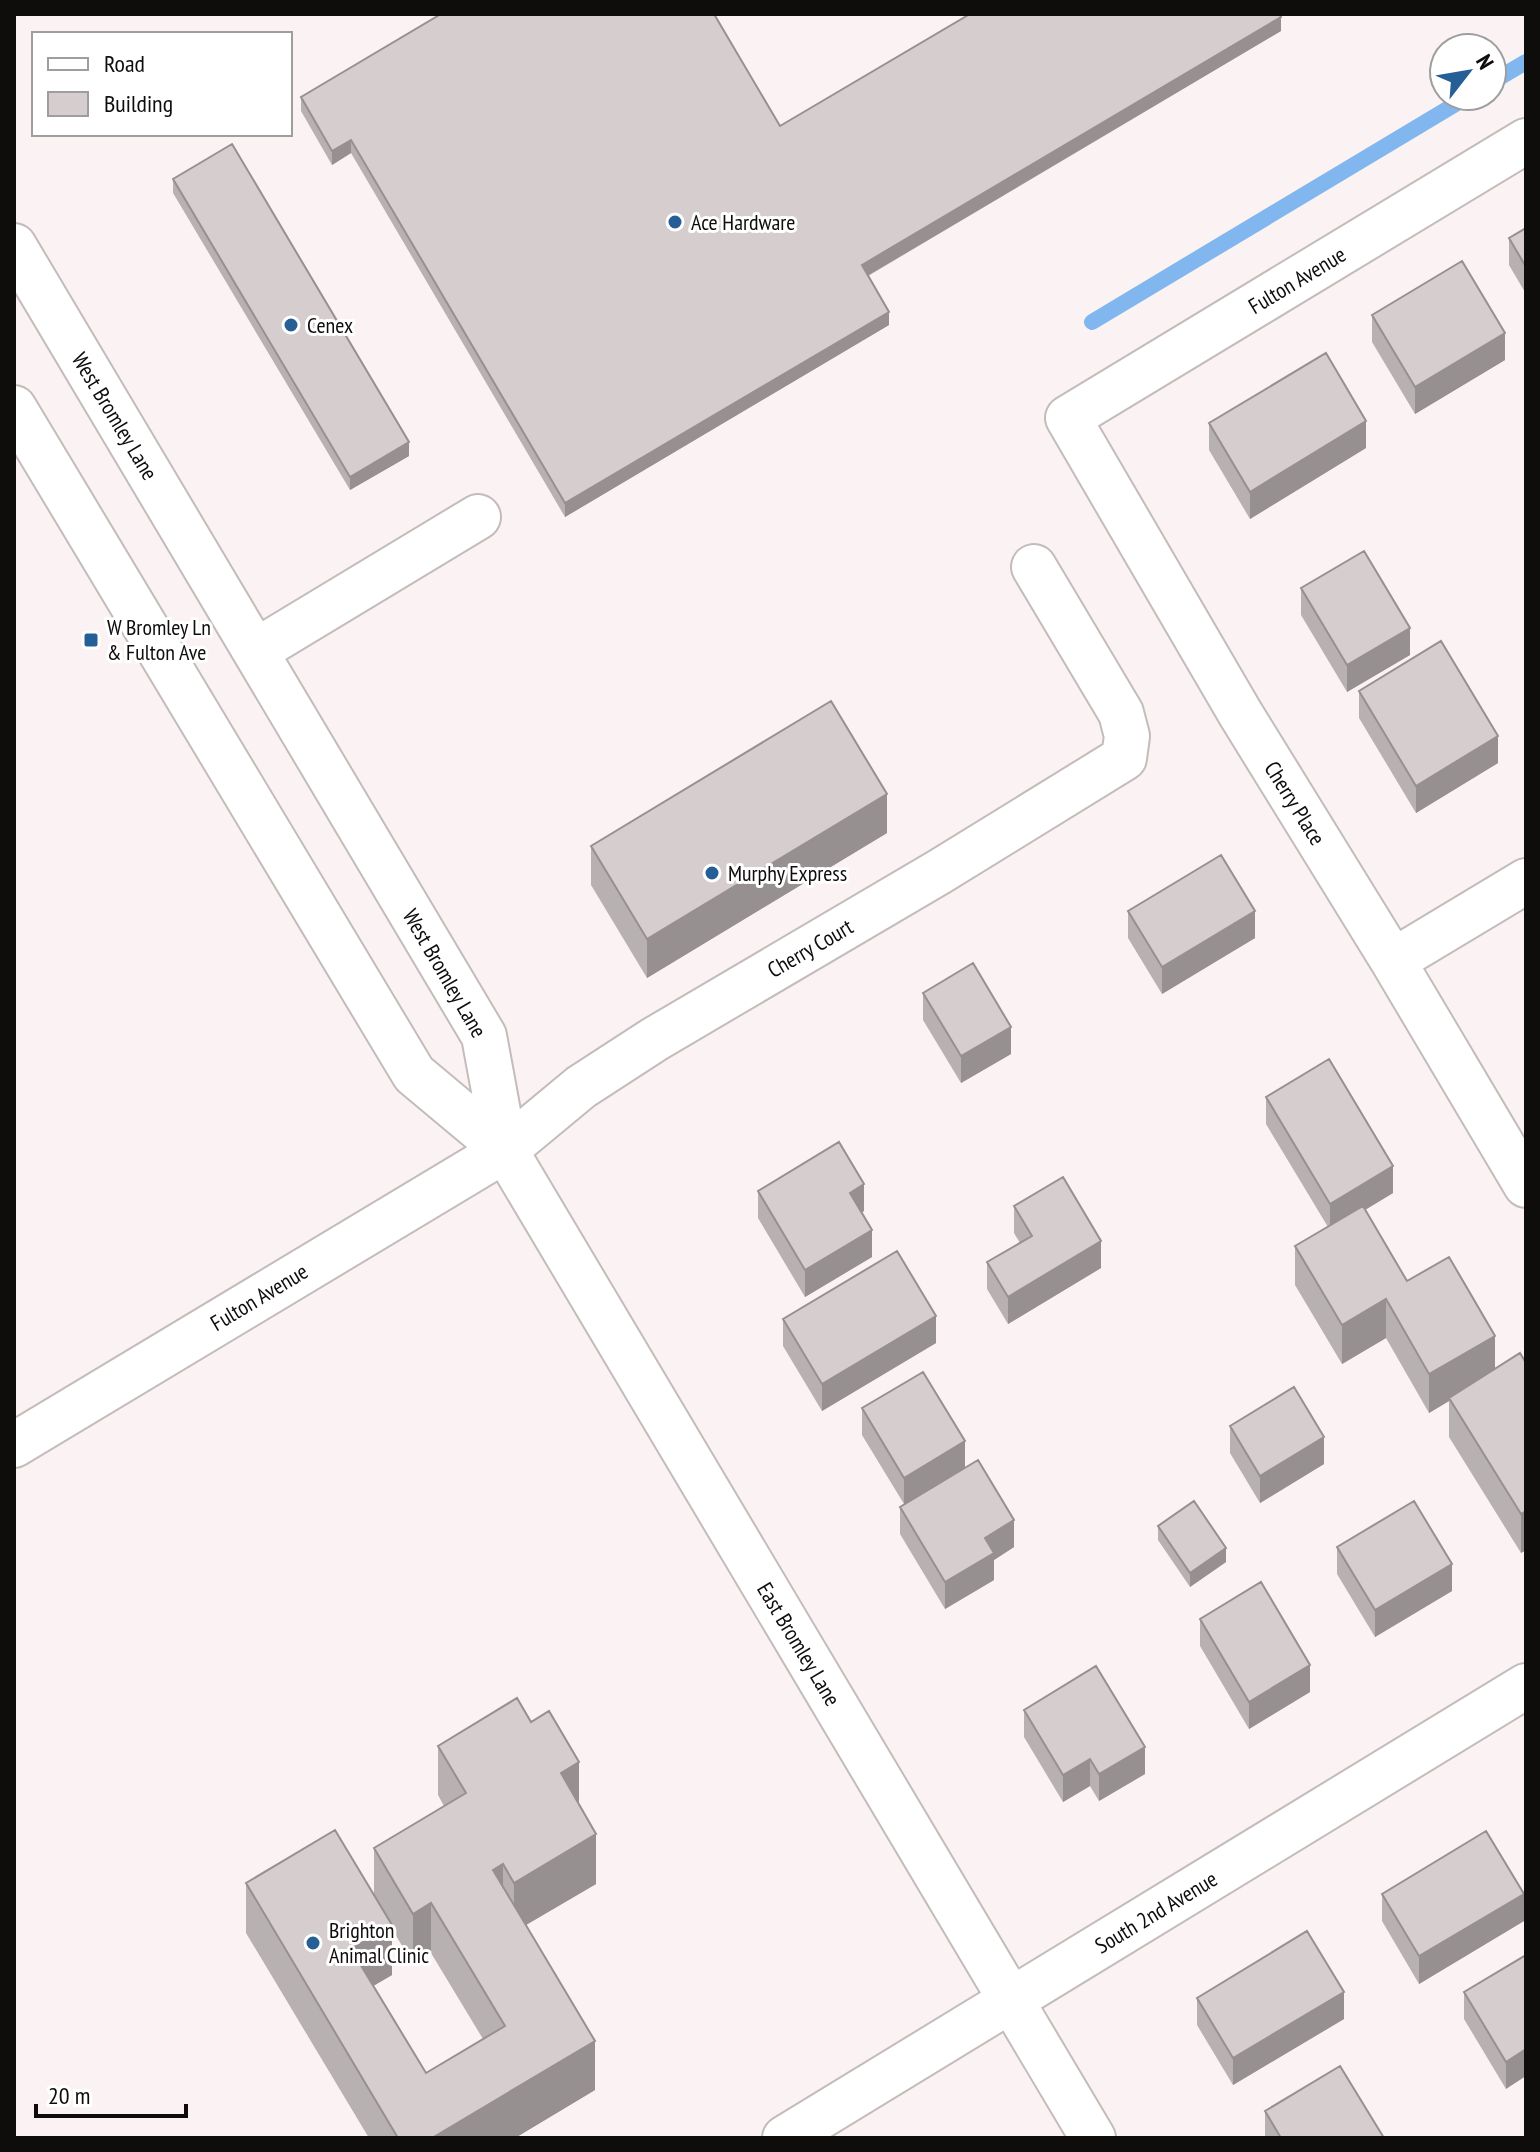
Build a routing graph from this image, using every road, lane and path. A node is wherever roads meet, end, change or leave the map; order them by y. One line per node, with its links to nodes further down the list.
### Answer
1 (1526, 141): 4 (street, Fulton Avenue)
2 (14, 246): 7 (street, West Bromley Lane)
3 (14, 408): 10 (street)
4 (1068, 418): 9 (street, Cherry Place)
5 (478, 517): 7 (street)
6 (1034, 567): 10 (street, Cherry Court)
7 (256, 651): 10 (street, West Bromley Lane)
8 (1526, 881): 9 (street)
9 (1393, 961): 11 (street, Cherry Place)
10 (505, 1150): 12 (street, Fulton Avenue); 14 (street, East Bromley Lane)
11 (1526, 1185)
12 (14, 1445)
13 (1525, 1691): 14 (street, South 2nd Avenue)
14 (1011, 2000): 15 (street, South 2nd Avenue); 16 (street, East Bromley Lane)
15 (785, 2138)
16 (1093, 2138)

